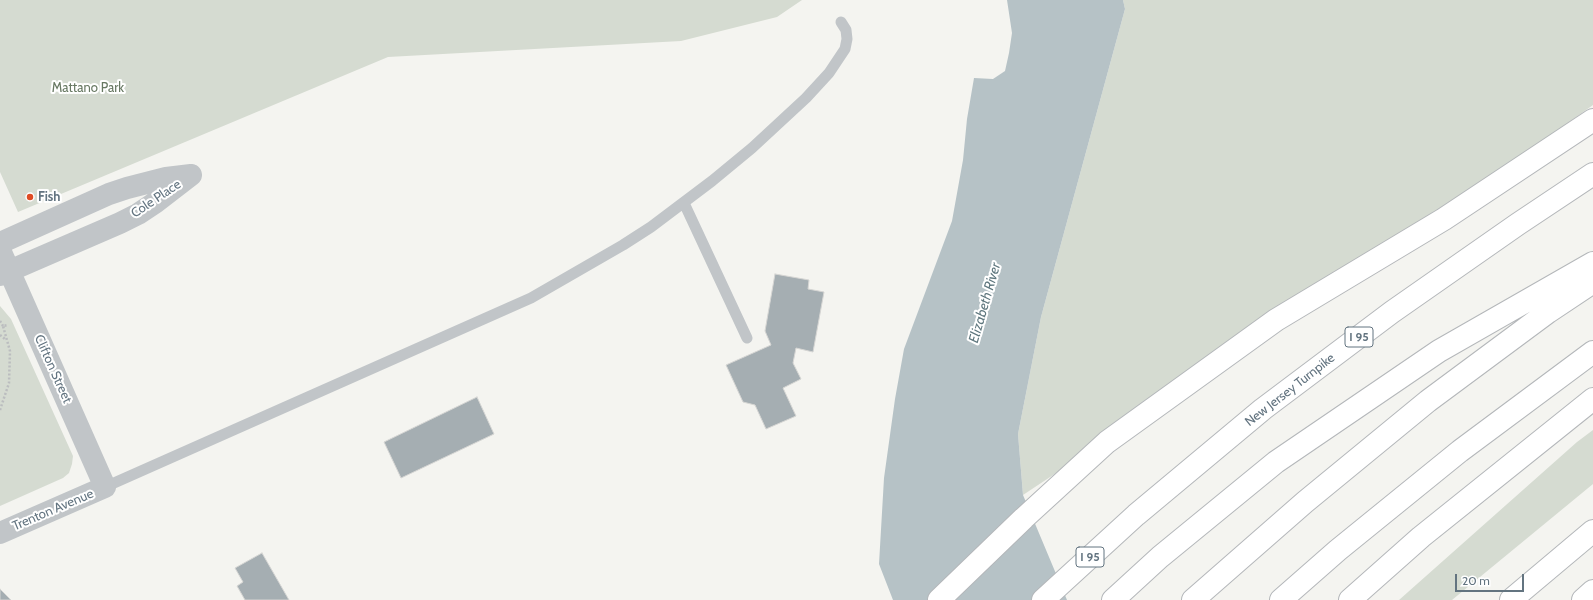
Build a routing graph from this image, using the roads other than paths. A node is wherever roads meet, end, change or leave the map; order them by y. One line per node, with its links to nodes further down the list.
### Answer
1 (842, 22): 4 (lane)
2 (1593, 120): 17 (highway)
3 (1593, 174): 18 (highway, New Jersey Turnpike / I 95)
4 (684, 203): 10 (lane); 13 (lane)
5 (0, 243): 8 (street, Cole Place)
6 (0, 250): 8 (street, Clifton Street)
7 (1593, 262): 19 (highway)
8 (4, 273): 13 (street, Clifton Street)
9 (1593, 282): 20 (highway)
10 (747, 338)
11 (1593, 352): 21 (highway)
12 (1593, 399): 22 (highway)
13 (105, 487): 15 (street, Trenton Avenue)
14 (1593, 531): 23 (highway)
15 (0, 533)
16 (1593, 591): 24 (highway)
17 (939, 600)
18 (1043, 600)
19 (1113, 600)
20 (1193, 600)
21 (1281, 600)
22 (1350, 600)
23 (1511, 600)
24 (1583, 600)

